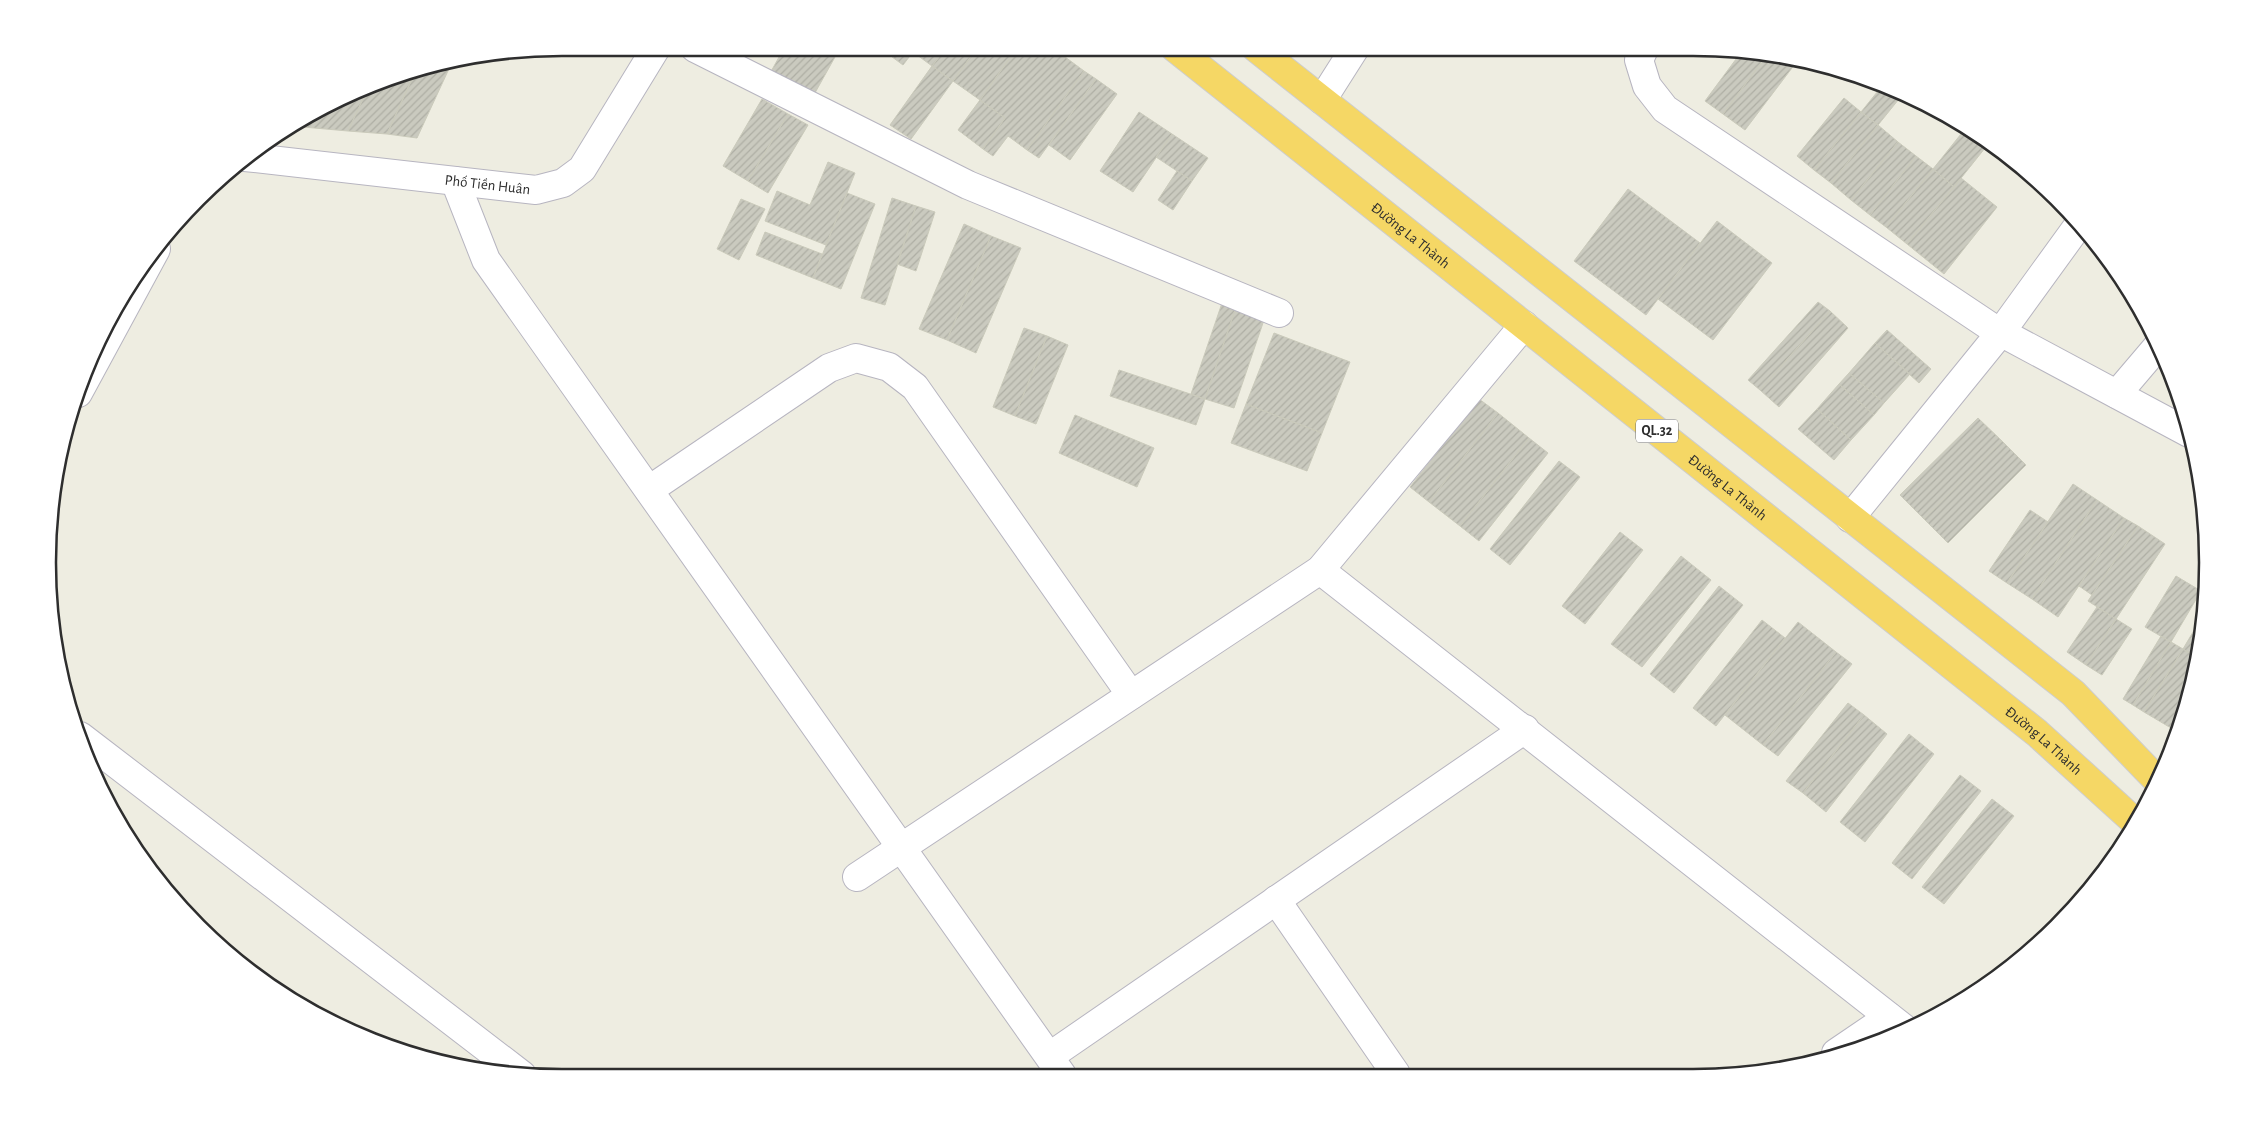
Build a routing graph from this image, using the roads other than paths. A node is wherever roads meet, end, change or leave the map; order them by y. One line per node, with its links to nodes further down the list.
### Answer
1 (651, 56): 9 (street, Phố Tiền Huân)
2 (711, 56): 11 (street)
3 (1185, 56): 12 (highway, Đường La Thành / QL.32)
4 (1266, 56): 7 (highway)
5 (1350, 56): 7 (street)
6 (1641, 56): 13 (street)
7 (1322, 100): 18 (highway)
8 (258, 158): 9 (street, Phố Tiền Huân)
9 (455, 181): 17 (street)
10 (2074, 231): 13 (street)
11 (1279, 313)
12 (1524, 325): 19 (street); 24 (highway, Đường La Thành / QL.32)
13 (2001, 332): 15 (street); 18 (street)
14 (2153, 352): 15 (street)
15 (2117, 394): 16 (street)
16 (2180, 428)
17 (649, 490): 20 (street); 25 (street)
18 (1850, 518): 23 (highway)
19 (1320, 570): 20 (street); 21 (street)
20 (1131, 696): 25 (street)
21 (1525, 729): 27 (street); 28 (street)
22 (90, 744): 30 (street)
23 (2152, 775)
24 (2130, 817)
25 (902, 847): 26 (street); 31 (street)
26 (857, 878)
27 (1276, 900): 31 (street); 32 (street)
28 (1898, 1023): 29 (street)
29 (1874, 1035)
30 (510, 1066)
31 (1056, 1066)
32 (1393, 1069)

